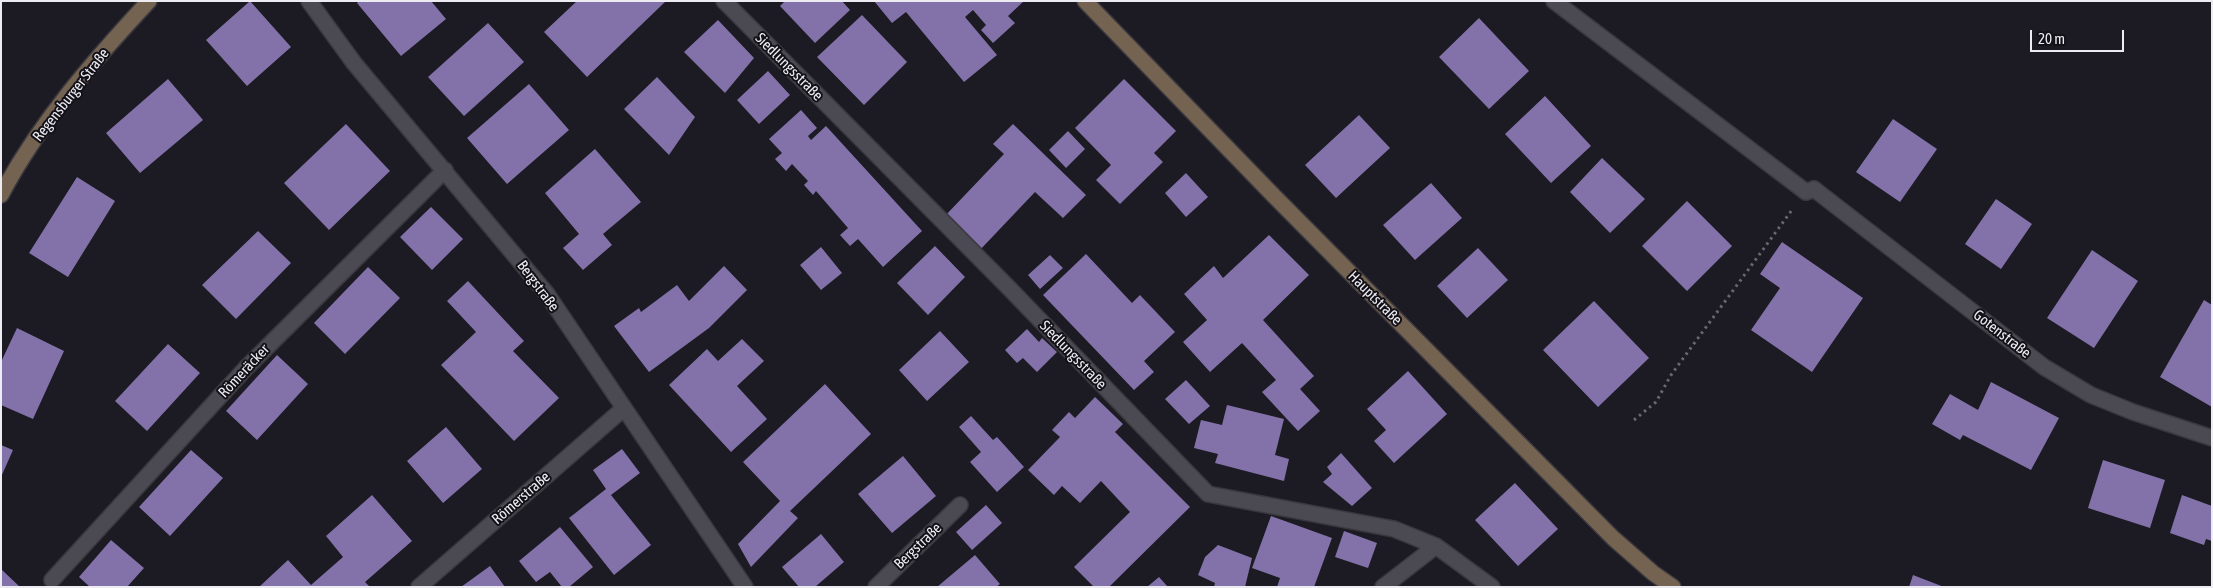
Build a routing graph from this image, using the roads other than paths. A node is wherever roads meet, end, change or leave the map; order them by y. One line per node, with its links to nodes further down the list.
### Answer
1 (149, 1): 7 (street, Regensburger Straße)
2 (309, 1): 6 (street, Bergstraße)
3 (724, 1): 11 (street, Siedlungsstraße)
4 (1085, 1): 18 (street, Hauptstraße)
5 (1554, 1): 9 (street, Gotenstraße)
6 (445, 170): 8 (street, Bergstraße); 12 (street, Römeräcker)
7 (1, 195)
8 (623, 408): 13 (street, Römerstraße); 14 (street, Bergstraße)
9 (2212, 438)
10 (960, 505): 15 (street, Bergstraße)
11 (1436, 546): 16 (street); 17 (street, Siedlungsstraße)
12 (52, 580)
13 (419, 587)
14 (745, 587)
15 (876, 587)
16 (1383, 587)
17 (1492, 587)
18 (1673, 587)

